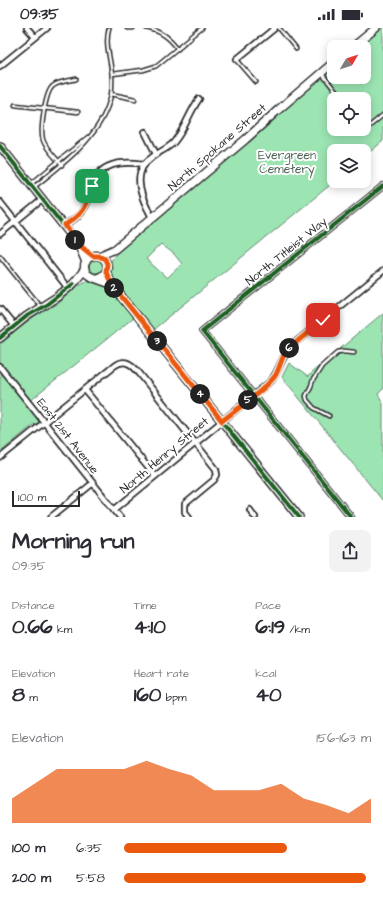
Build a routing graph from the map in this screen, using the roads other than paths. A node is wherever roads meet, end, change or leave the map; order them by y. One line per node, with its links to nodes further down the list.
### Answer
1 (27, 28): 11 (street)
2 (46, 28): 11 (street)
3 (109, 28): 19 (lane)
4 (127, 28): 5 (lane)
5 (134, 28)
6 (146, 28): 13 (lane)
7 (202, 28): 13 (lane)
8 (275, 28): 15 (street)
9 (278, 28): 14 (lane)
10 (376, 28): 12 (street)
11 (35, 38): 16 (street)
12 (361, 40)
13 (178, 48): 19 (lane)
14 (296, 49)
15 (237, 59): 21 (lane)
16 (0, 66)
17 (327, 68): 18 (street, North Spokane Street)
18 (321, 73): 22 (lane); 42 (street, North Spokane Street)
19 (112, 74): 23 (lane)
20 (76, 79): 27 (lane)
21 (256, 82)
22 (336, 92)
23 (111, 94): 24 (lane); 32 (lane)
24 (135, 99)
25 (199, 99): 34 (street)
26 (15, 105): 27 (lane)
27 (45, 108): 28 (lane); 35 (lane)
28 (78, 112)
29 (383, 115): 30 (lane)
30 (371, 125)
31 (145, 132): 34 (street)
32 (90, 136): 35 (lane); 37 (lane)
33 (0, 146): 38 (street)
34 (156, 154): 36 (street)
35 (58, 161): 37 (lane); 38 (lane)
36 (144, 164): 42 (street); 44 (street)
37 (62, 165): 38 (lane)
38 (32, 186): 40 (street)
39 (383, 186): 63 (street, North Titleist Way)
40 (43, 199): 43 (street); 44 (street)
41 (0, 202): 43 (street)
42 (152, 217): 47 (street, North Spokane Street)
43 (16, 221): 45 (street); 55 (street)
44 (65, 225): 46 (street)
45 (0, 234)
46 (78, 244): 49 (street); 50 (street)
47 (114, 249): 49 (street, North Spokane Street); 51 (street, North Spokane Street)
48 (0, 256): 56 (lane)
49 (96, 256): 50 (street); 51 (street)
50 (85, 265): 53 (street); 55 (street)
51 (107, 268): 53 (street); 54 (street)
52 (383, 271): 63 (street, North Henry Street)
53 (94, 278): 54 (street); 55 (street)
54 (112, 285): 65 (street)
55 (71, 286): 56 (street)
56 (42, 308): 58 (street)
57 (0, 309): 58 (street)
58 (14, 326): 59 (street)
59 (0, 338)
60 (354, 352): 64 (lane)
61 (0, 367): 66 (street, East 21st Avenue)
62 (85, 390): 66 (street); 67 (street); 69 (street)
63 (254, 395): 65 (street, North Henry Street); 78 (street)
64 (329, 416)
65 (222, 421): 67 (street, North Henry Street); 77 (street)
66 (44, 422): 68 (street); 70 (street, East 21st Avenue)
67 (195, 443): 69 (street, North Henry Street); 75 (street)
68 (0, 458)
69 (155, 476): 71 (street, North Henry Street)
70 (93, 484): 71 (street, East 21st Avenue); 73 (street)
71 (114, 510): 74 (street, East 21st Avenue)
72 (250, 510): 76 (street)
73 (51, 517)
74 (120, 517)
75 (189, 517)
76 (255, 517)
77 (299, 517)
78 (351, 517)

